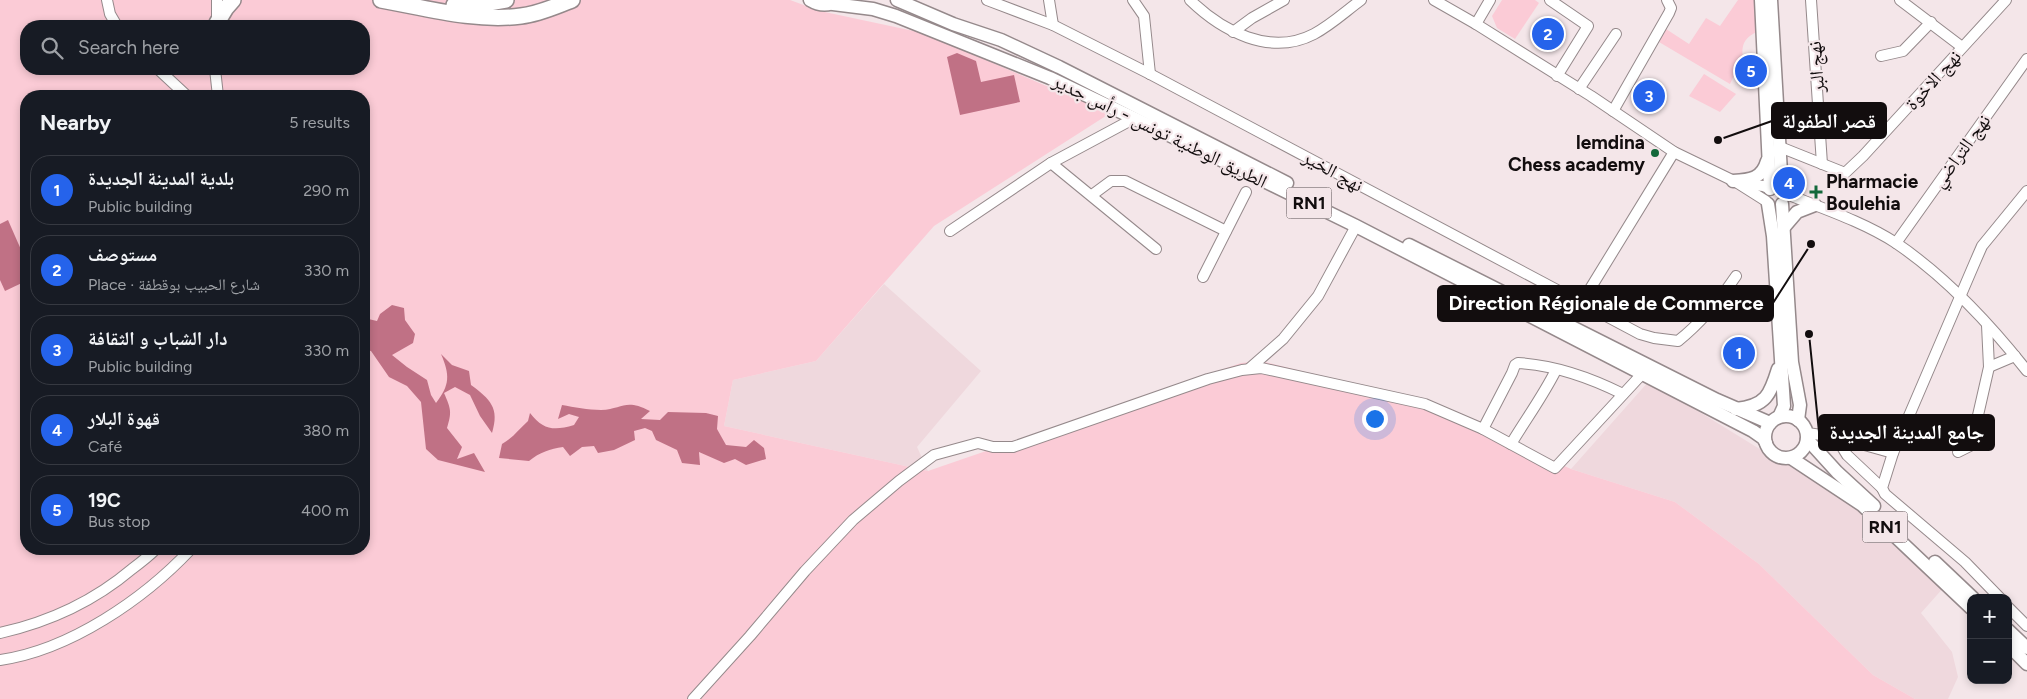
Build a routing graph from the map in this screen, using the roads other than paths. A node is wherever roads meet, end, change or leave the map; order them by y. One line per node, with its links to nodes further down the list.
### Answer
1 (107, 0): 26 (street)
2 (216, 0): 27 (street)
3 (233, 0): 28 (highway)
4 (381, 0): 7 (highway)
5 (385, 0): 6 (highway)
6 (506, 0)
7 (572, 0)
8 (810, 0): 25 (main road, RN1)
9 (897, 0): 76 (main road, الطريق الوطنية تونس - رأس جدير / RN1)
10 (987, 0): 31 (street, نهج الخير)
11 (1049, 0): 31 (street)
12 (1133, 0): 37 (street)
13 (1190, 0): 32 (street)
14 (1284, 0): 32 (street)
15 (1361, 0): 32 (street)
16 (1434, 0): 30 (street)
17 (1490, 0): 30 (street)
18 (1550, 0): 40 (street)
19 (1667, 0): 44 (street)
20 (1761, 0): 48 (main road)
21 (1771, 0): 46 (main road)
22 (1812, 0): 50 (street, نهج البر)
23 (1900, 0): 29 (street)
24 (2006, 0): 34 (street, نهج الاخوة)
25 (836, 2): 45 (main road, الطريق الوطنية تونس - رأس جدير / RN1)
26 (114, 20)
27 (217, 20)
28 (220, 20)
29 (1931, 22): 34 (street); 35 (street)
30 (1476, 24): 40 (street)
31 (1053, 25): 37 (street, نهج الخير)
32 (1233, 32)
33 (1616, 34): 41 (street)
34 (1962, 48): 50 (street, نهج الاخوة)
35 (1881, 56)
36 (2027, 60): 61 (street, نهج التراضي)
37 (1150, 74): 66 (street, نهج الخير)
38 (164, 75): 42 (street)
39 (216, 75): 43 (street)
40 (1557, 76): 41 (street)
41 (1580, 89): 44 (street)
42 (181, 90)
43 (217, 90)
44 (1613, 111): 47 (street)
45 (1133, 119): 49 (street); 57 (main road, الطريق الوطنية تونس - رأس جدير / RN1)
46 (1780, 147): 50 (street, نهج الاخوة); 55 (main road)
47 (1674, 152): 51 (street); 66 (street)
48 (1768, 158): 51 (main road); 55 (main road)
49 (1051, 163): 54 (street); 59 (street)
50 (1822, 164)
51 (1735, 182): 55 (street)
52 (2027, 191): 65 (street)
53 (1246, 192): 60 (street)
54 (1092, 195): 60 (street); 62 (street)
55 (1776, 197): 56 (street); 58 (main road); 69 (main road)
56 (1813, 204): 58 (main road); 61 (street)
57 (1356, 226): 71 (street); 74 (main road, الطريق الوطنية تونس - رأس جدير / RN1)
58 (1785, 226): 78 (main road)
59 (950, 231)
60 (1226, 231): 64 (street)
61 (1896, 243): 65 (street)
62 (1156, 248)
63 (1736, 276): 66 (street, نهج الخير)
64 (1204, 278)
65 (1959, 296): 67 (street); 84 (street)
66 (1582, 302)
67 (1986, 325): 68 (street); 70 (street)
68 (2016, 356): 70 (street); 73 (street)
69 (1780, 364): 76 (main road); 77 (main road)
70 (1989, 367): 85 (street)
71 (1250, 368): 79 (street); 101 (street)
72 (1556, 370): 75 (street); 79 (street); 82 (street)
73 (2027, 371)
74 (1642, 374): 75 (street); 83 (main road, الطريق الوطنية تونس - رأس جدير / RN1)
75 (1623, 394): 82 (street)
76 (1736, 409): 77 (main road, الطريق الوطنية تونس - رأس جدير / RN1)
77 (1774, 420): 78 (main road, RN1); 83 (main road)
78 (1798, 420): 80 (main road, RN1)
79 (1483, 429): 82 (street)
80 (1807, 436): 81 (street); 86 (main road); 90 (main road, RN1)
81 (1836, 437): 84 (street); 87 (street)
82 (1512, 444)
83 (1766, 444): 86 (main road, RN1)
84 (1893, 452): 87 (street)
85 (1958, 452)
86 (1791, 458): 92 (main road, RN1)
87 (1882, 488): 91 (street)
88 (149, 555): 95 (street)
89 (184, 555): 99 (street)
90 (1970, 594)
91 (1996, 594)
92 (1967, 604)
93 (2012, 611): 94 (street)
94 (2027, 626)
95 (0, 633)
96 (2012, 634): 98 (main road)
97 (2012, 648): 100 (main road)
98 (2027, 648)
99 (0, 660)
100 (2027, 664)
101 (693, 699)

